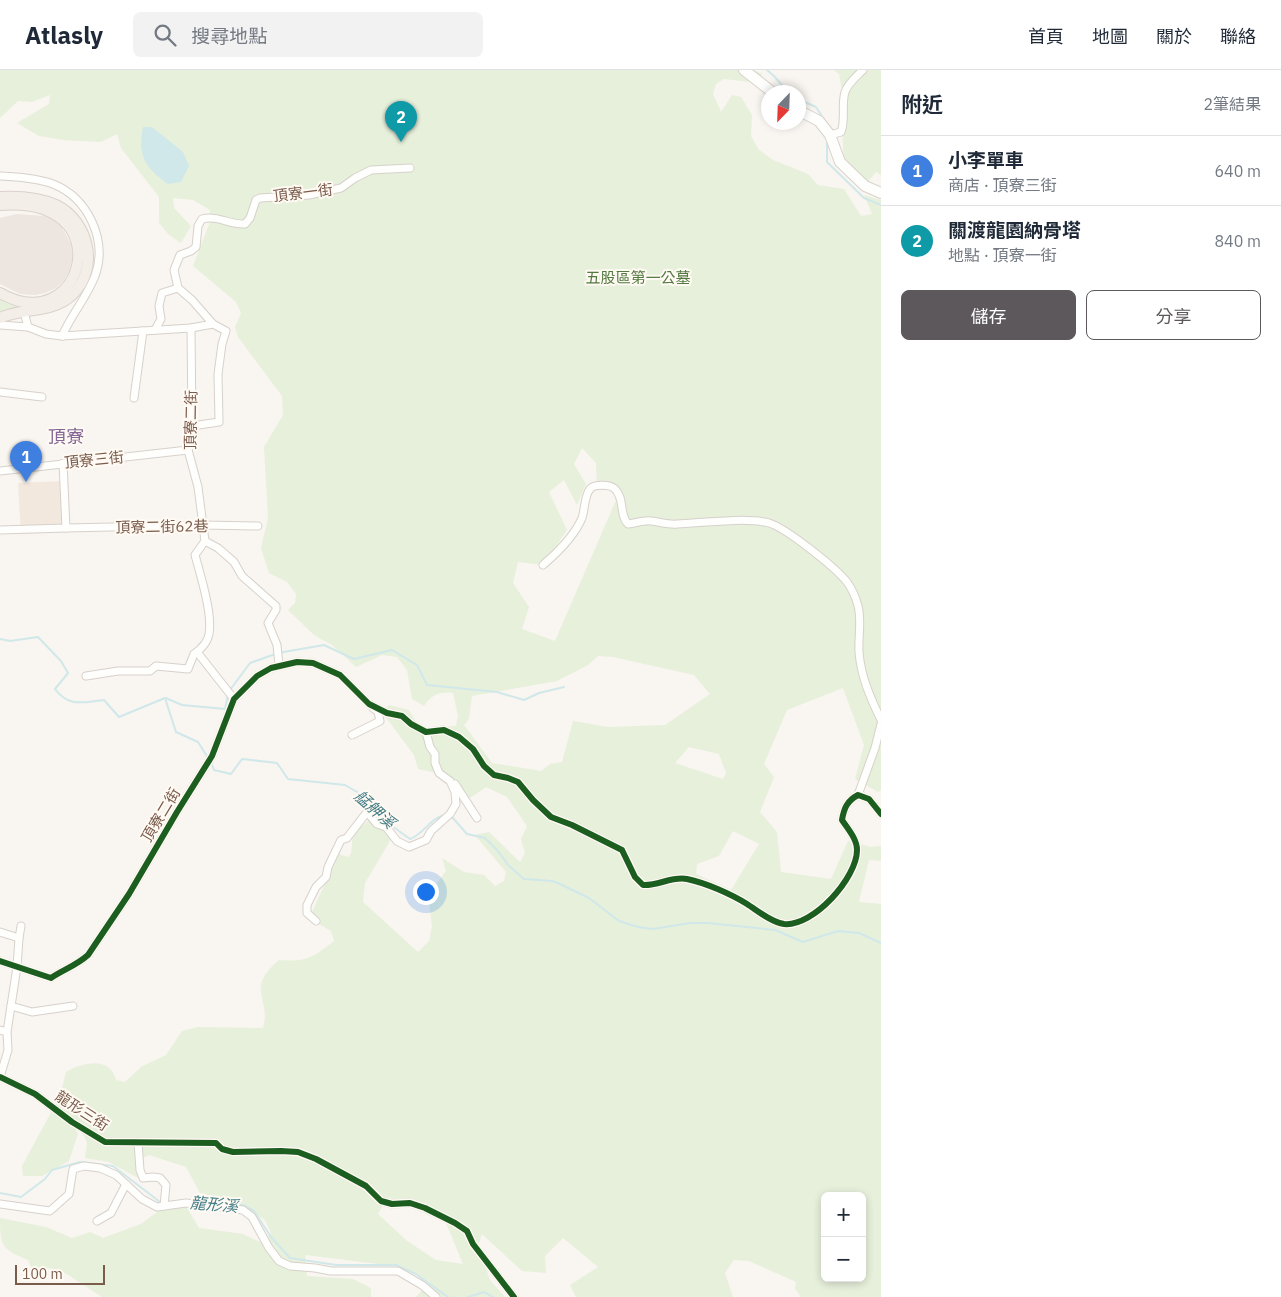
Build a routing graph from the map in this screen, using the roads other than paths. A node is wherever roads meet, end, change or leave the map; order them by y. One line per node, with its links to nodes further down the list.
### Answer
1 (744, 70): 3 (street)
2 (863, 70): 5 (street)
3 (763, 85)
4 (806, 114): 5 (street)
5 (830, 135): 8 (street)
6 (410, 168): 11 (street, 頂寮一街)
7 (0, 176): 21 (street)
8 (881, 194)
9 (0, 197): 13 (main road)
10 (0, 205): 12 (main road)
11 (178, 288): 15 (street); 19 (street)
12 (0, 293)
13 (24, 312): 14 (main road); 17 (street)
14 (0, 318)
15 (213, 324): 18 (street); 25 (street)
16 (0, 325): 17 (street)
17 (28, 326): 21 (street)
18 (191, 328): 19 (street); 25 (street, 頂寮二街)
19 (156, 330): 20 (street)
20 (143, 331): 21 (street); 24 (street)
21 (62, 336)
22 (0, 392): 23 (street)
23 (42, 397)
24 (134, 398)
25 (192, 426): 26 (street, 頂寮二街)
26 (188, 450): 27 (street, 頂寮三街); 29 (street, 頂寮二街)
27 (63, 463): 28 (street, 頂寮三街); 31 (street)
28 (0, 471)
29 (203, 526): 30 (street, 頂寮二街62巷); 31 (street, 頂寮二街62巷); 33 (street, 頂寮二街)
30 (258, 526)
31 (66, 528): 32 (street, 頂寮二街62巷)
32 (0, 530)
33 (205, 541): 35 (street, 頂寮二街); 36 (street)
34 (543, 565): 40 (street)
35 (197, 652): 37 (street, 頂寮二街); 38 (street)
36 (279, 662): 38 (street, 頂寮二街); 39 (street)
37 (86, 676)
38 (234, 699): 53 (street, 頂寮二街)
39 (369, 704): 42 (street); 43 (street)
40 (881, 720)
41 (881, 724): 45 (street)
42 (426, 732): 44 (street); 45 (street)
43 (352, 735)
44 (450, 781): 47 (street); 48 (street)
45 (858, 794): 46 (street)
46 (881, 814)
47 (477, 818)
48 (316, 922)
49 (21, 926): 51 (street)
50 (0, 932): 51 (street)
51 (19, 938): 53 (street)
52 (0, 961): 53 (street)
53 (17, 967): 54 (street)
54 (11, 1006): 55 (street); 56 (street)
55 (72, 1006)
56 (4, 1031): 57 (street)
57 (0, 1077): 58 (street, 龍形三街)
58 (138, 1142): 61 (street); 64 (street, 龍形三街)
59 (126, 1184): 60 (street); 61 (street); 62 (street)
60 (0, 1204)
61 (164, 1206): 63 (street)
62 (98, 1221)
63 (436, 1297)
64 (514, 1297)

